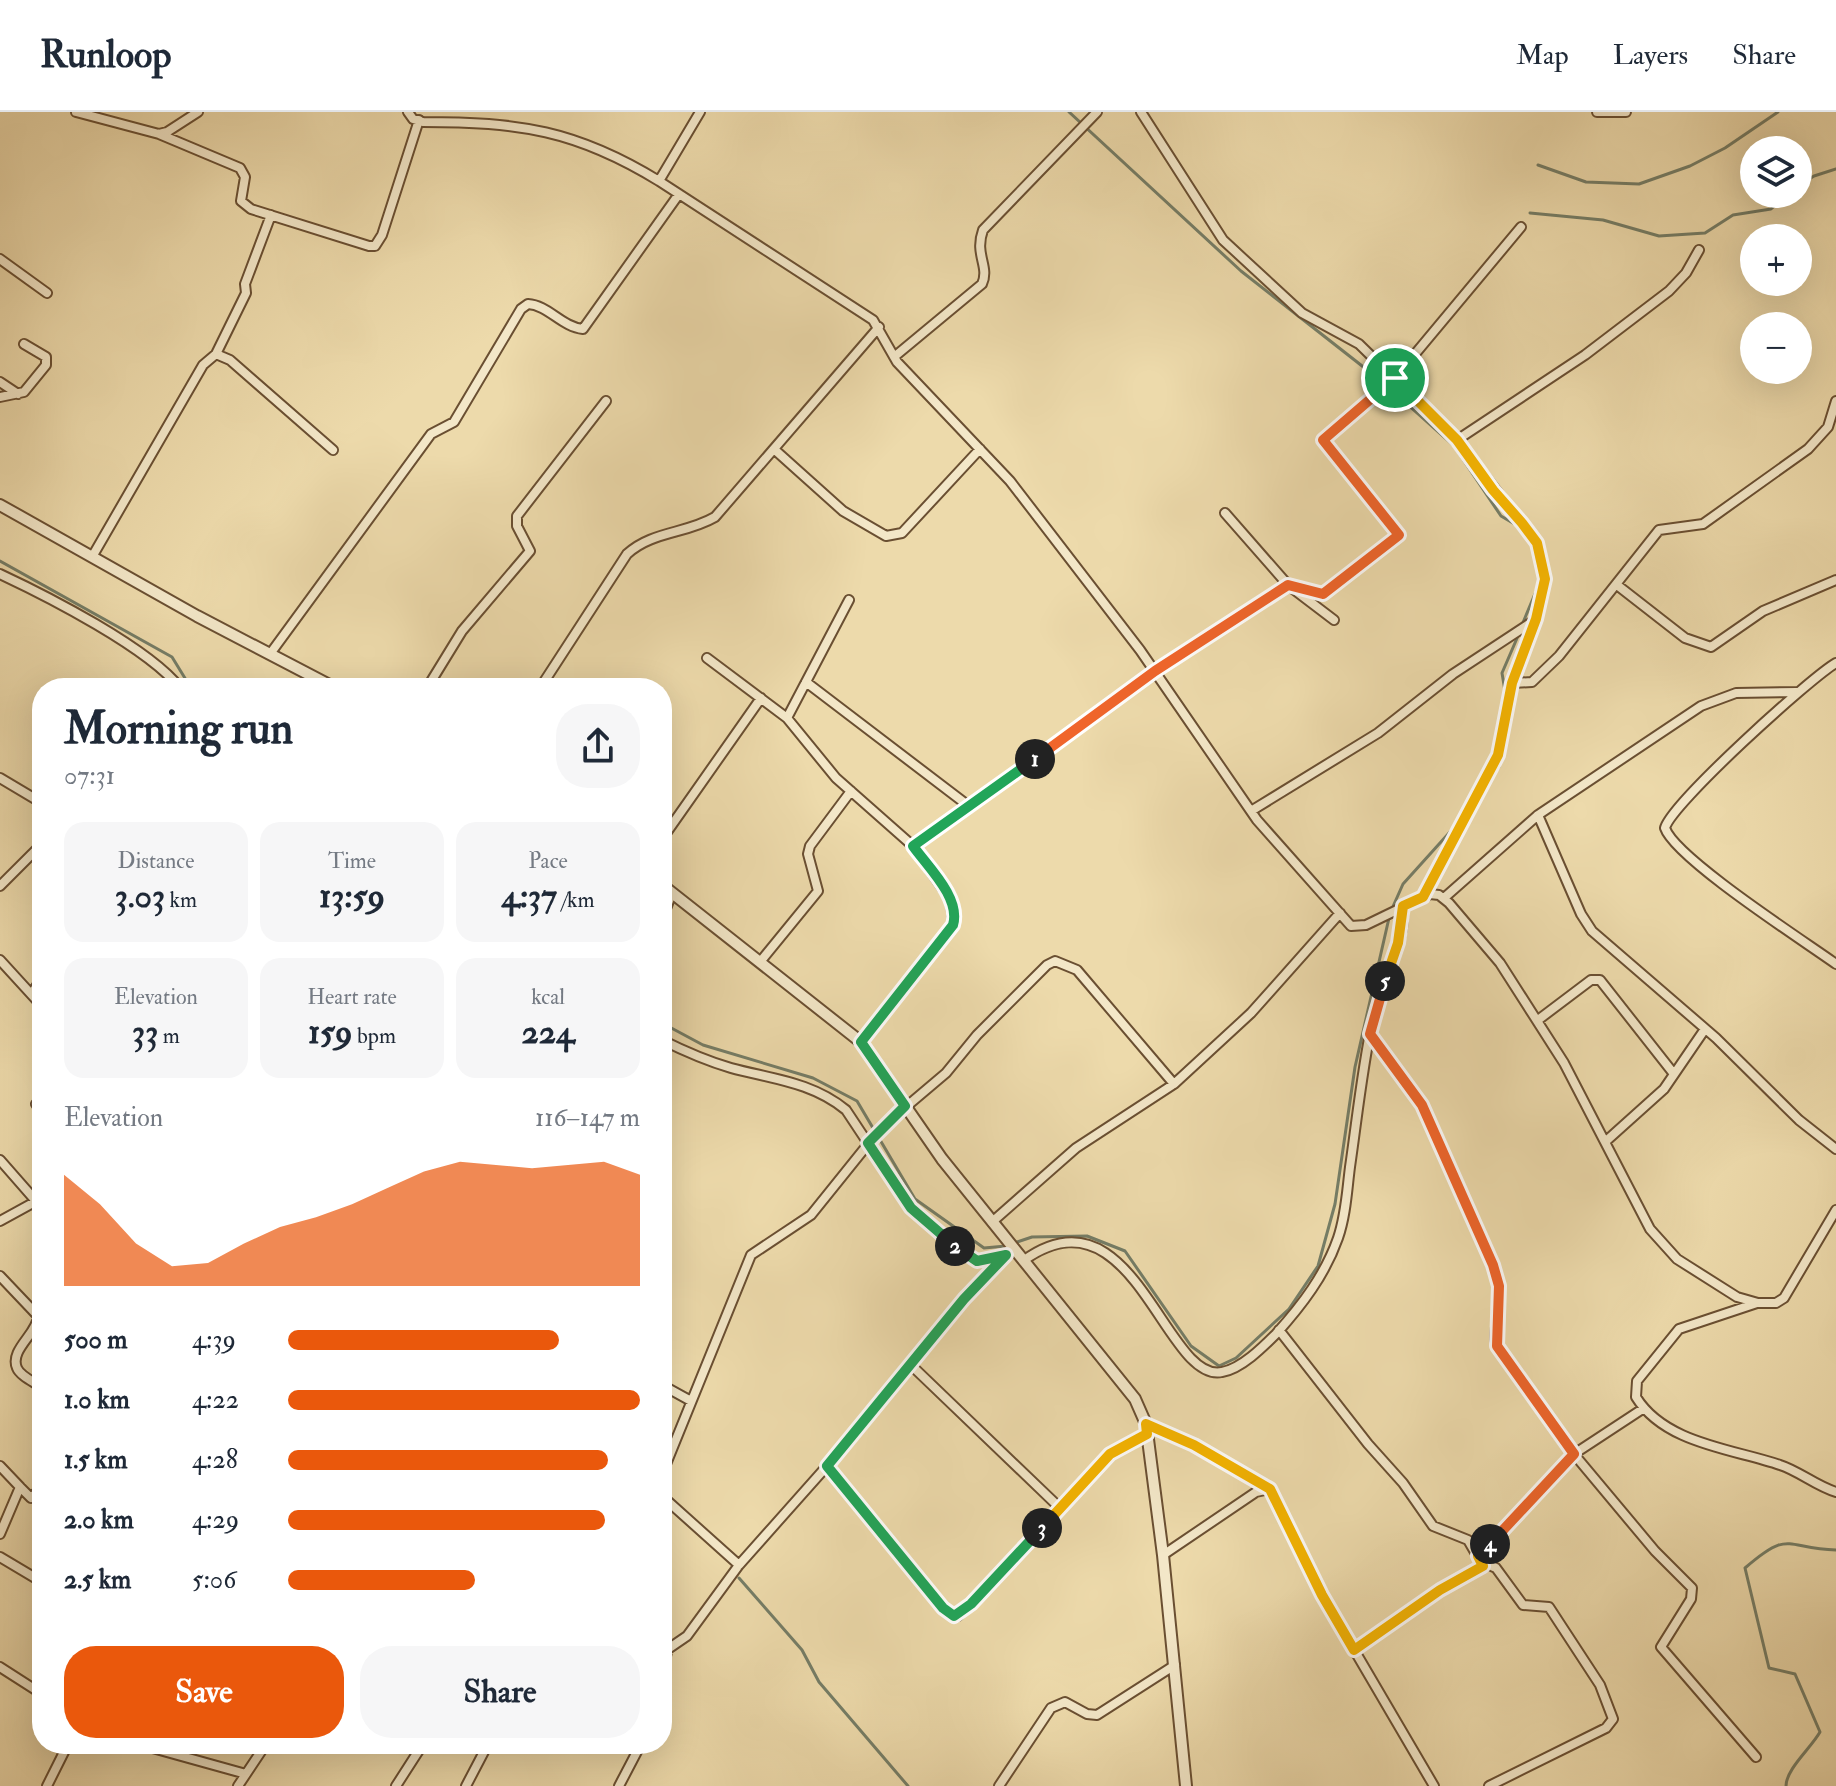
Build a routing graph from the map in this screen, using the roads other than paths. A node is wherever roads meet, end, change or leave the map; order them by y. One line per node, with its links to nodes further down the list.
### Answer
1 (76, 112): 10 (street)
2 (198, 112): 10 (street)
3 (408, 112): 9 (street)
4 (700, 112): 11 (street)
5 (1097, 112): 21 (street)
6 (1141, 112): 22 (street)
7 (1597, 112): 8 (street)
8 (1626, 112)
9 (419, 120): 11 (street); 13 (street)
10 (159, 134): 13 (street)
11 (659, 181): 12 (street)
12 (679, 194): 18 (street); 42 (street)
13 (271, 215): 20 (street)
14 (1521, 227): 22 (street)
15 (1699, 250): 28 (street)
16 (0, 259): 17 (street)
17 (47, 293)
18 (879, 327): 21 (street); 31 (street)
19 (24, 344): 24 (street)
20 (216, 354): 30 (street); 34 (street)
21 (894, 357): 29 (street)
22 (1395, 378): 28 (street); 37 (street)
23 (0, 382): 24 (street)
24 (19, 394): 25 (street)
25 (0, 397)
26 (606, 401): 48 (street)
27 (1836, 401): 38 (street)
28 (1457, 440): 40 (street)
29 (980, 449): 31 (street); 45 (street)
30 (333, 450)
31 (775, 450): 49 (street)
32 (0, 505): 34 (street)
33 (1225, 513): 37 (street)
34 (92, 557): 42 (street)
35 (0, 574): 46 (street)
36 (1836, 580): 38 (street)
37 (1288, 585): 41 (street); 45 (street)
38 (1617, 585): 51 (street)
39 (849, 600): 50 (street)
40 (1536, 619): 51 (street); 59 (street)
41 (1334, 620)
42 (270, 654): 47 (street)
43 (707, 658): 53 (street)
44 (1836, 663): 52 (street)
45 (1155, 671): 58 (street); 59 (street)
46 (171, 678)
47 (316, 678)
48 (433, 678)
49 (546, 678)
50 (806, 682): 54 (street); 58 (street)
51 (1512, 683): 66 (street)
52 (1798, 692): 60 (street); 72 (street)
53 (761, 698): 54 (street); 61 (street)
54 (787, 718): 56 (street)
55 (0, 778): 57 (street)
56 (851, 791): 62 (street); 71 (street)
57 (32, 797)
58 (970, 807): 62 (street)
59 (1251, 811): 69 (street)
60 (1538, 815): 67 (street); 75 (street)
61 (672, 825)
62 (913, 846): 77 (street)
63 (32, 854): 64 (street)
64 (0, 886)
65 (672, 893): 71 (street)
66 (1423, 897): 67 (street); 68 (street)
67 (1444, 898): 74 (street)
68 (1402, 910): 69 (street); 76 (street)
69 (1340, 913): 80 (street)
70 (0, 960): 73 (street)
71 (760, 962): 77 (street)
72 (1836, 964)
73 (32, 991)
74 (1538, 1020): 79 (street); 83 (street)
75 (1705, 1029): 79 (street); 84 (street)
76 (1370, 1034): 96 (street); 105 (street)
77 (861, 1042): 81 (street)
78 (672, 1044): 82 (street)
79 (1674, 1074): 83 (street)
80 (1174, 1084): 81 (street); 90 (street)
81 (905, 1106): 82 (street); 90 (street)
82 (869, 1142): 91 (street); 101 (street)
83 (1605, 1142): 94 (street)
84 (1836, 1149)
85 (0, 1160): 86 (street)
86 (32, 1192)
87 (32, 1203): 89 (street)
88 (1836, 1210): 94 (street)
89 (0, 1221)
90 (992, 1222): 91 (street)
91 (1010, 1248): 92 (street); 98 (street)
92 (1023, 1261): 96 (street); 103 (street)
93 (0, 1276): 95 (street)
94 (1758, 1303): 102 (street)
95 (32, 1310)
96 (1279, 1330): 116 (street)
97 (32, 1332): 99 (street)
98 (911, 1365): 107 (street); 113 (street)
99 (32, 1381)
100 (672, 1391): 101 (street)
101 (691, 1401): 104 (street)
102 (1644, 1408): 105 (street); 110 (street)
103 (1146, 1429): 109 (street); 113 (street); 115 (street)
104 (672, 1449)
105 (1574, 1454): 116 (street); 132 (street)
106 (0, 1466): 108 (street)
107 (827, 1466): 113 (street); 118 (street)
108 (20, 1487): 111 (street); 114 (street)
109 (1267, 1489): 115 (street); 122 (street)
110 (1836, 1492)
111 (32, 1497)
112 (672, 1505): 118 (street)
113 (1060, 1508)
114 (0, 1534)
115 (1163, 1555): 123 (street)
116 (1478, 1556): 119 (street)
117 (0, 1557): 120 (street)
118 (739, 1565): 121 (street)
119 (1483, 1566): 122 (street); 142 (street)
120 (32, 1576)
121 (672, 1646)
122 (1354, 1650): 141 (street)
123 (1175, 1665): 134 (street); 140 (street)
124 (0, 1667): 125 (street)
125 (32, 1688)
126 (63, 1754): 135 (street)
127 (182, 1754): 133 (street)
128 (259, 1754): 133 (street)
129 (417, 1754): 137 (street)
130 (483, 1754): 138 (street)
131 (636, 1754): 139 (street)
132 (1756, 1757)
133 (246, 1774): 136 (street)
134 (1001, 1785)
135 (47, 1786)
136 (238, 1786)
137 (396, 1786)
138 (466, 1786)
139 (619, 1786)
140 (1186, 1786)
141 (1434, 1786)
142 (1489, 1786)

